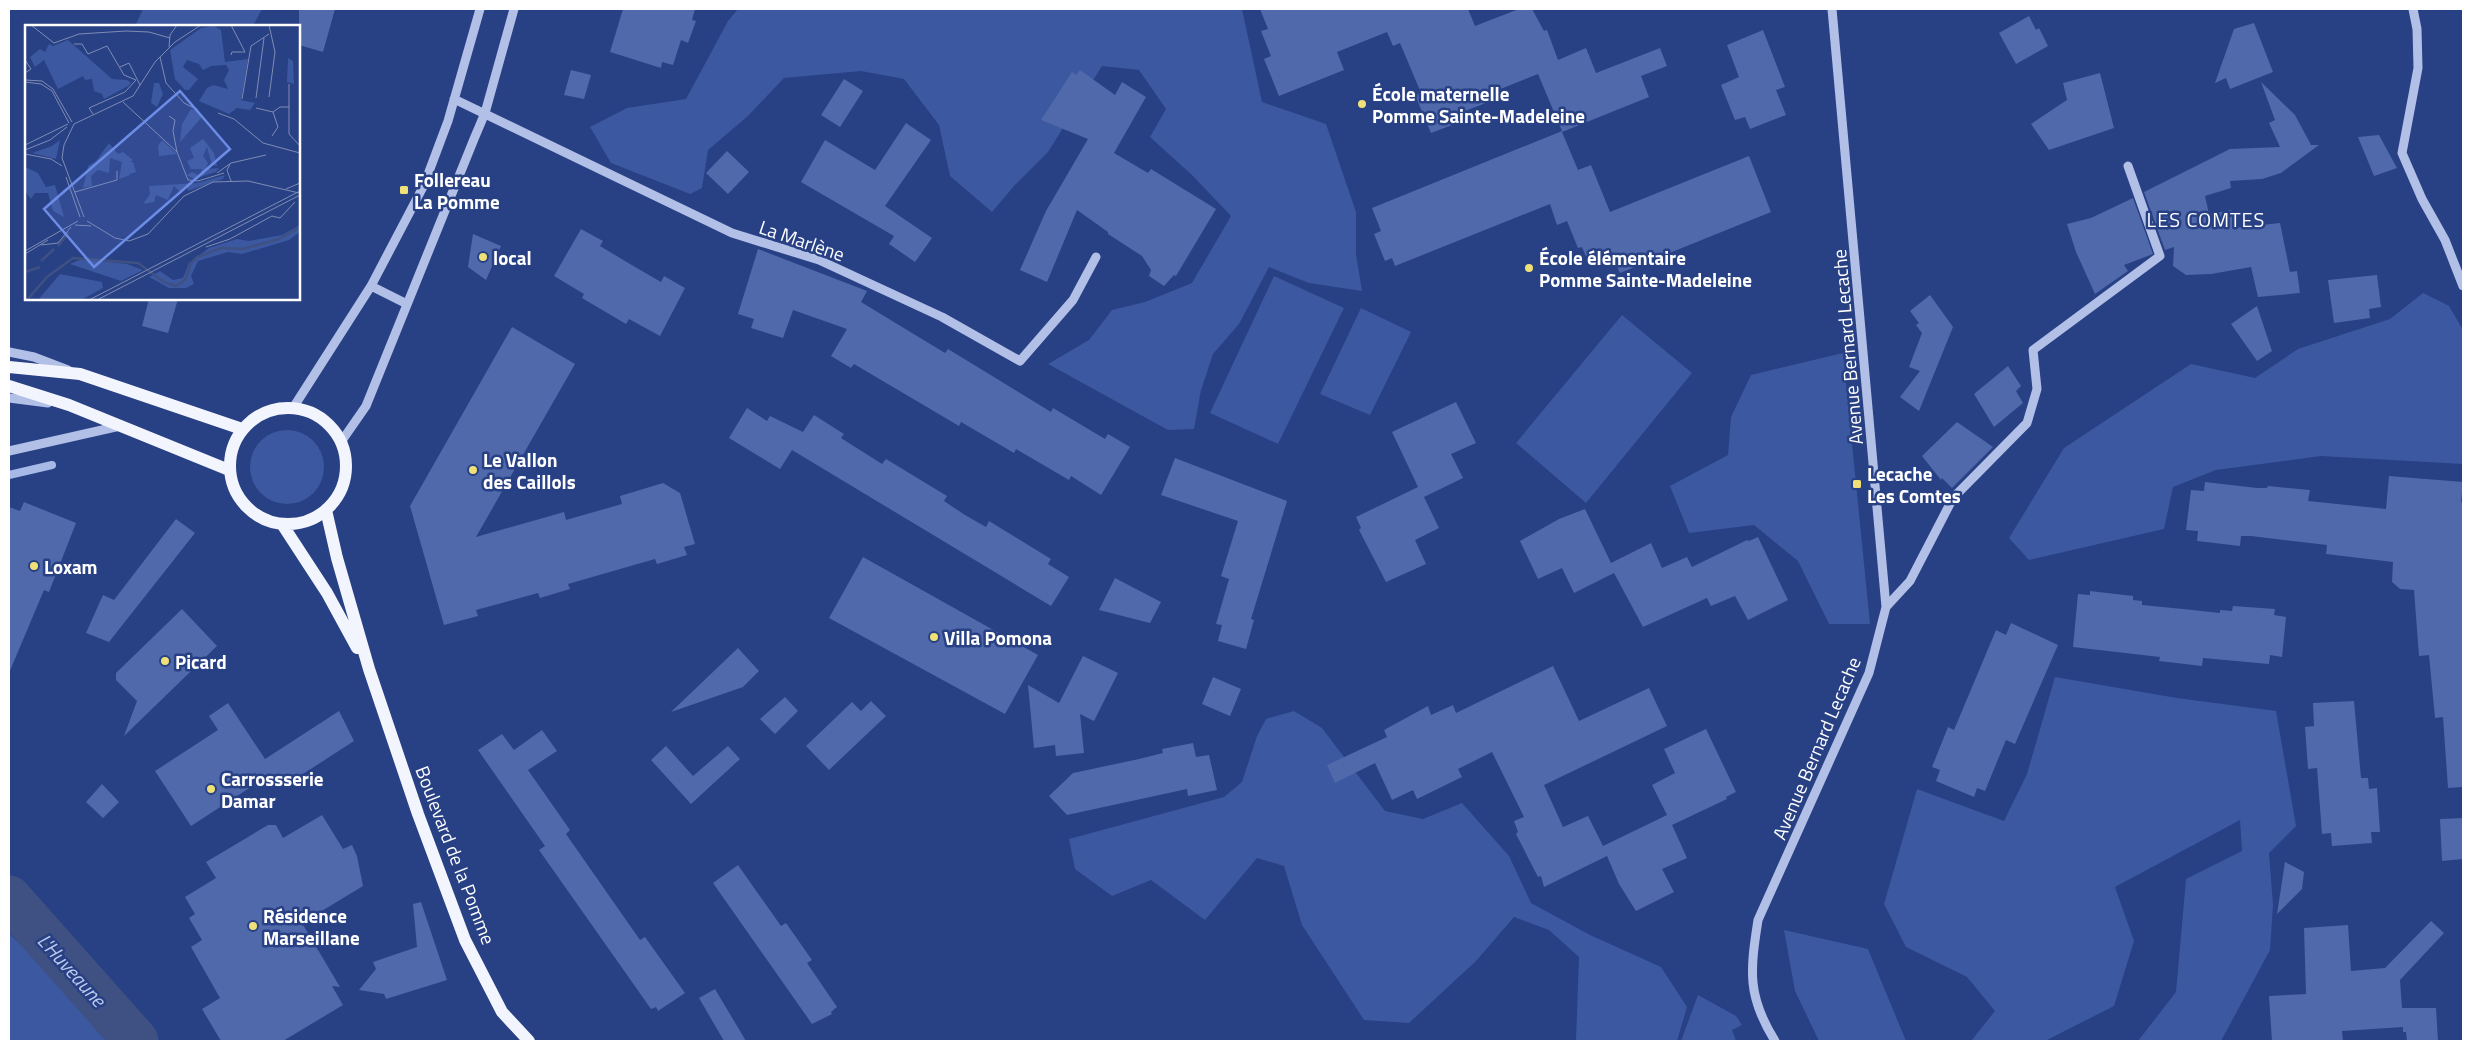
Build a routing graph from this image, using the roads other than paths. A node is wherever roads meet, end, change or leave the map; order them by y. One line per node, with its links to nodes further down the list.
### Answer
1 (480, 9): 5 (street)
2 (514, 9): 6 (street)
3 (1832, 9): 26 (street, Avenue Bernard Lecache)
4 (2414, 9): 10 (street)
5 (454, 99): 6 (street, La Marlène); 9 (street)
6 (484, 113): 8 (street, La Marlène); 11 (street)
7 (2128, 166): 26 (street)
8 (1096, 257)
9 (370, 286): 11 (street); 18 (street)
10 (2463, 286)
11 (407, 304): 21 (street)
12 (9, 352): 14 (street)
13 (9, 367): 14 (main road)
14 (80, 374): 20 (main road)
15 (9, 386): 17 (main road)
16 (9, 398): 17 (street)
17 (69, 405): 19 (main road)
18 (293, 408): 20 (main road); 21 (main road)
19 (120, 426): 22 (street); 23 (main road)
20 (242, 429): 23 (main road)
21 (341, 442): 24 (main road)
22 (9, 451)
23 (229, 470): 25 (main road)
24 (326, 510): 25 (main road); 27 (main road, Boulevard de la Pomme)
25 (282, 524): 27 (main road, Boulevard de la Pomme)
26 (1886, 607): 29 (street, Avenue Bernard Lecache)
27 (369, 669): 28 (main road, Boulevard de la Pomme)
28 (530, 1041)
29 (1775, 1041)

